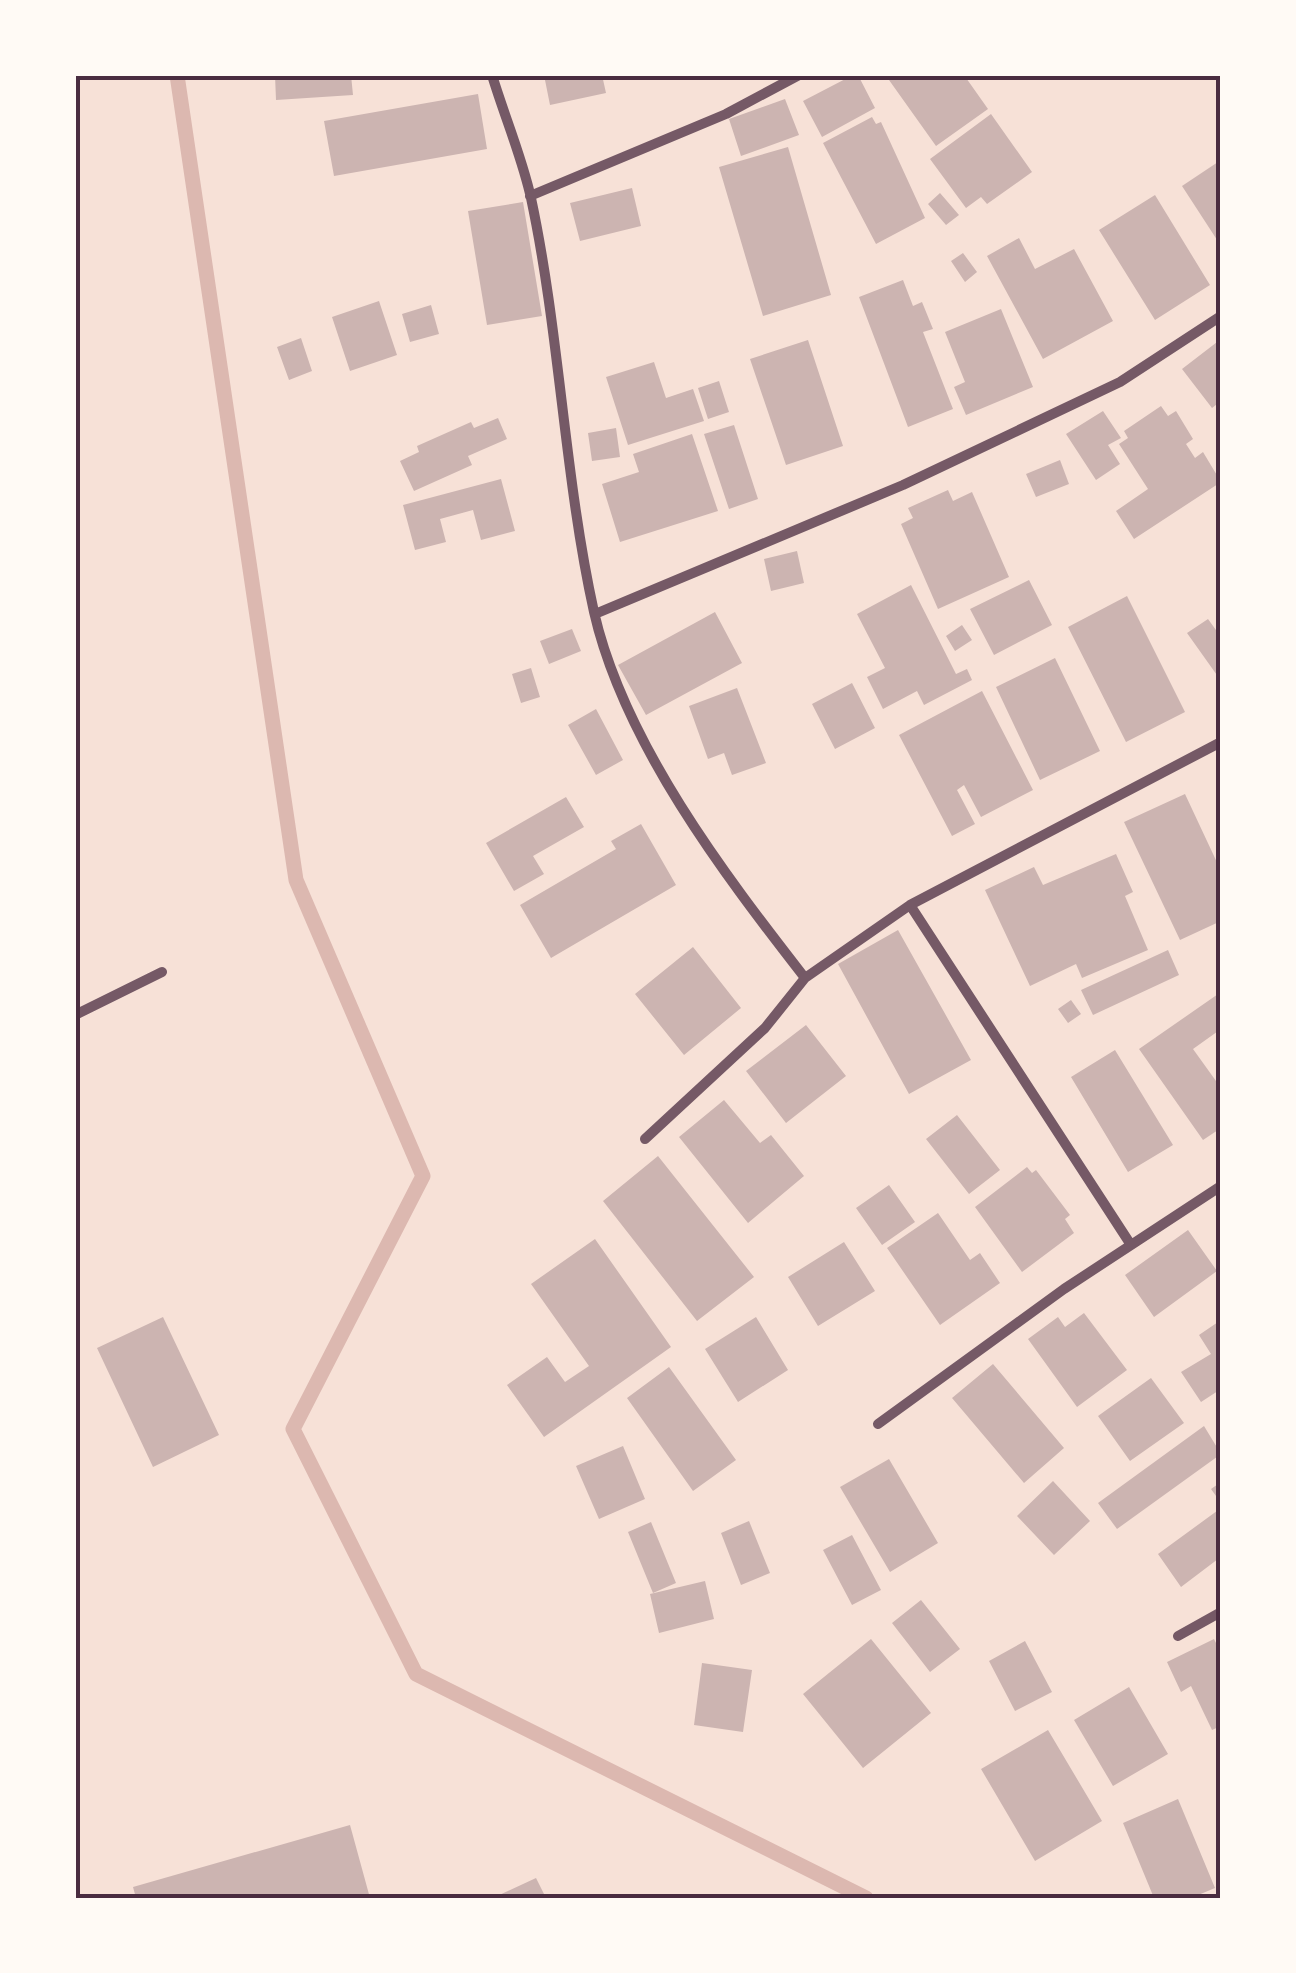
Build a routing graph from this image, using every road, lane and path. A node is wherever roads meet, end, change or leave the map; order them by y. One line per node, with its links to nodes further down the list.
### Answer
1 (492, 75): 3 (street)
2 (799, 75): 3 (street)
3 (530, 196): 5 (street)
4 (1221, 316): 5 (street)
5 (594, 614): 9 (street)
6 (1221, 742): 7 (street)
7 (910, 906): 9 (street); 13 (street)
8 (162, 972): 10 (street)
9 (806, 978): 11 (street)
10 (75, 1015)
11 (645, 1140)
12 (1221, 1186): 13 (street)
13 (1131, 1245): 14 (street)
14 (878, 1424)
15 (1221, 1612): 16 (street)
16 (1178, 1636)

